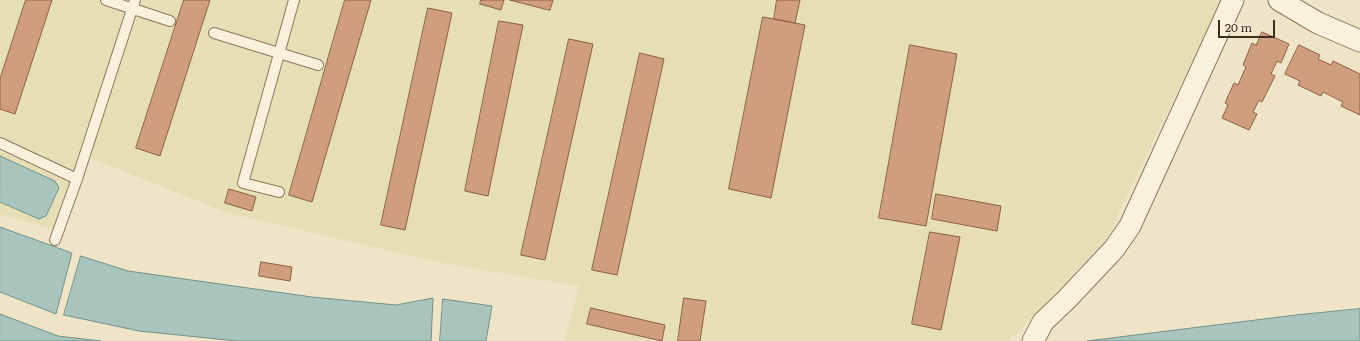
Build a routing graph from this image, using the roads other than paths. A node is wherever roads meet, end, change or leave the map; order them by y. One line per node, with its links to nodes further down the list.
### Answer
1 (106, 0): 5 (lane)
2 (294, 0): 9 (lane)
3 (1233, 0): 15 (street)
4 (1280, 0): 8 (street)
5 (133, 4): 6 (lane); 12 (lane)
6 (170, 21)
7 (214, 33): 9 (lane)
8 (1360, 41)
9 (280, 52): 10 (lane); 13 (lane)
10 (318, 65)
11 (0, 143): 12 (lane)
12 (77, 179): 14 (lane)
13 (279, 192)
14 (55, 240)
15 (1033, 341)

